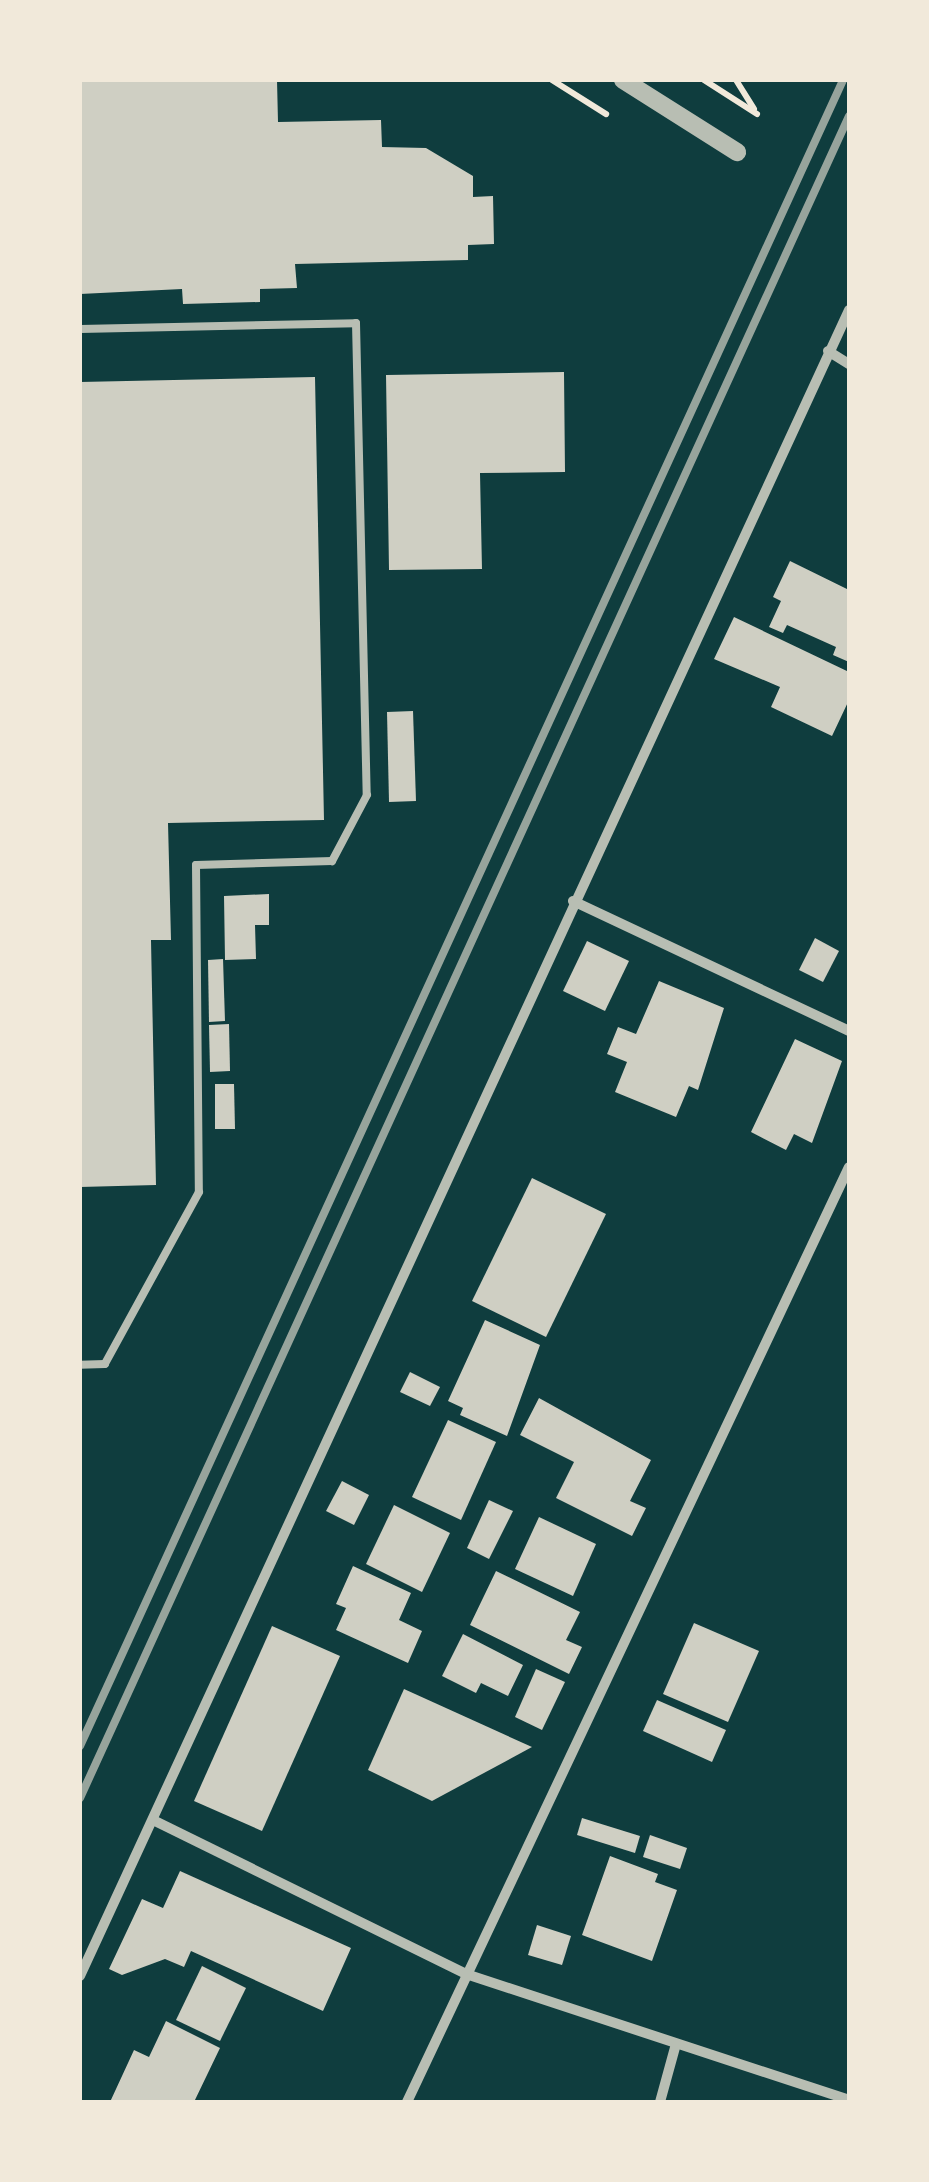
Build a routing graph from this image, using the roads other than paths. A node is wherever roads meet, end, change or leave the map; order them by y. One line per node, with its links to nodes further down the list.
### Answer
1 (623, 80): 2 (street)
2 (737, 152)
3 (849, 310): 5 (street)
4 (80, 329): 10 (lane)
5 (828, 352): 6 (street); 7 (street)
6 (849, 364)
7 (573, 901): 8 (street); 11 (street)
8 (849, 1032)
9 (849, 1167): 12 (street)
10 (80, 1364)
11 (153, 1820): 12 (street); 13 (street)
12 (466, 1974): 14 (street); 16 (street)
13 (80, 1976)
14 (676, 2044): 15 (street); 17 (street)
15 (849, 2100)
16 (407, 2102)
17 (660, 2102)

